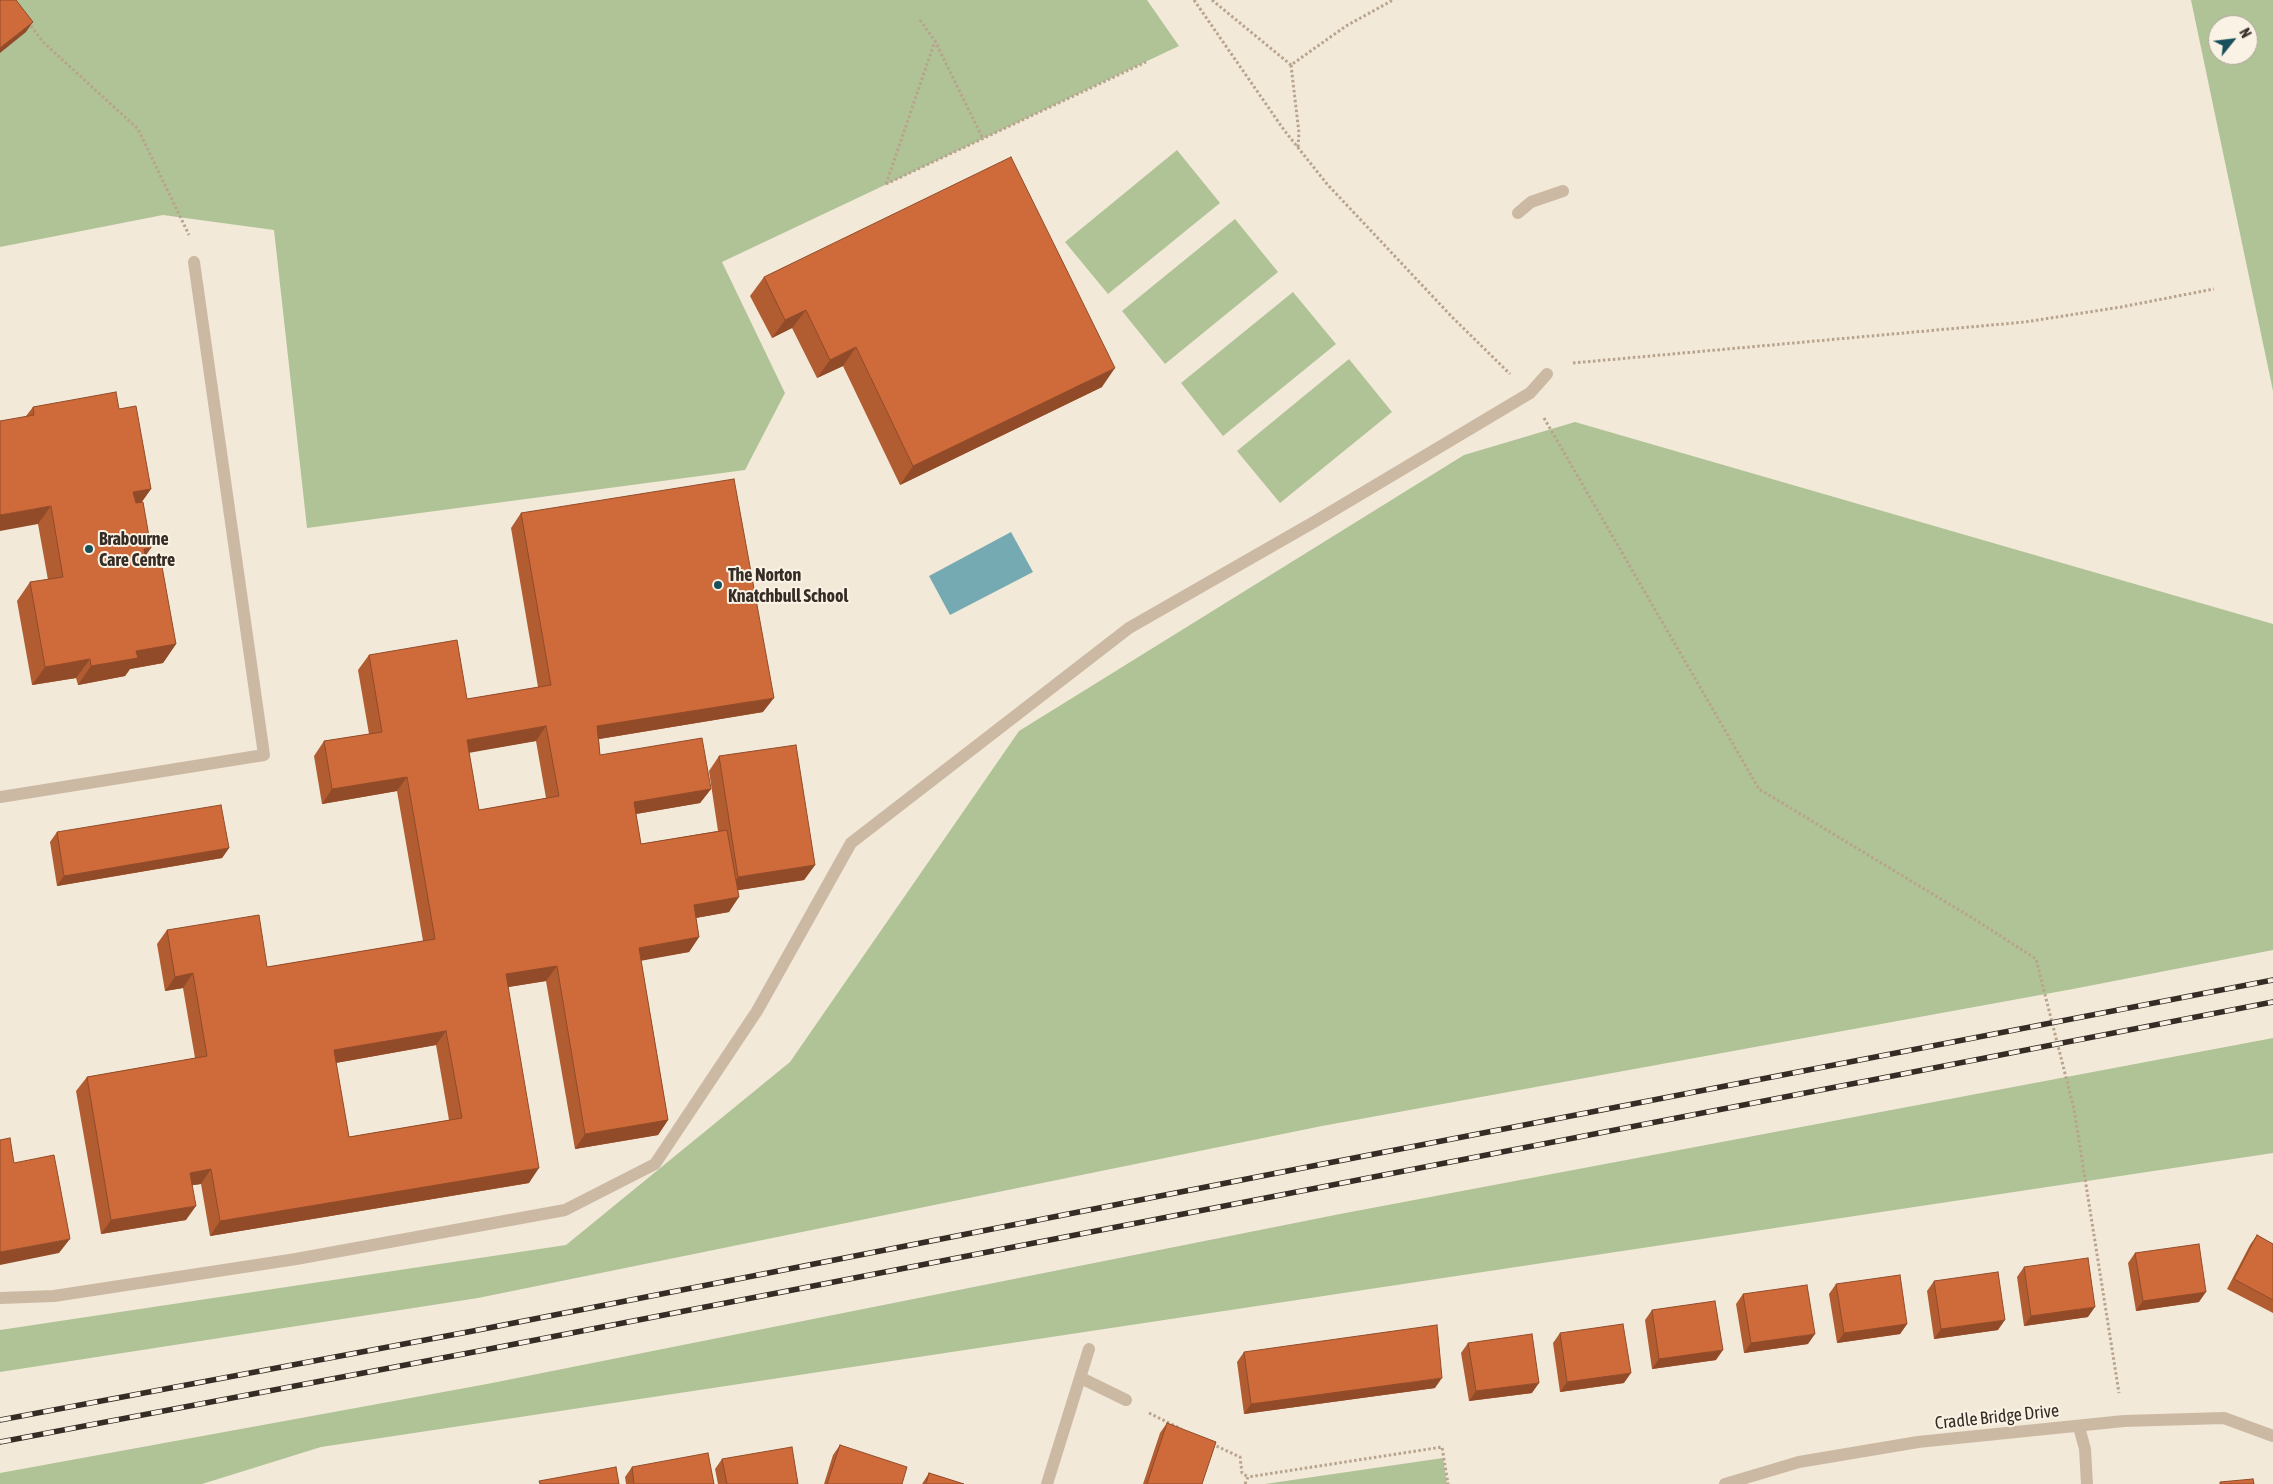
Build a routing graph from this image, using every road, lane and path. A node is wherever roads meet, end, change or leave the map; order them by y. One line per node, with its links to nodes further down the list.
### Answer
1 (1194, 0): 10 (path)
2 (1212, 0): 8 (path)
3 (1393, 0): 8 (path)
4 (920, 20): 6 (path)
5 (27, 21): 13 (path)
6 (935, 42): 9 (path); 9 (path)
7 (1146, 62): 9 (path)
8 (1290, 66): 10 (path)
9 (983, 139)
10 (1298, 147): 16 (path)
11 (1563, 191): 12 (street)
12 (1518, 212)
13 (194, 262): 17 (street)
14 (2214, 289): 15 (path)
15 (1547, 374): 16 (street)
16 (1530, 393): 18 (street); 22 (path)
17 (0, 797)
18 (0, 1298)
19 (1090, 1349): 20 (street)
20 (1080, 1378): 21 (street); 28 (street)
21 (1126, 1400): 24 (path)
22 (2124, 1421): 23 (street, Cradle Bridge Drive); 25 (street, Cradle Bridge Drive)
23 (2079, 1426): 31 (street, Cradle Bridge Drive); 32 (street)
24 (1187, 1432)
25 (2273, 1436)
26 (1205, 1440): 27 (path)
27 (1248, 1477): 29 (path); 30 (path)
28 (1047, 1484)
29 (1245, 1484)
30 (1448, 1484)
31 (1725, 1484)
32 (2087, 1484)

